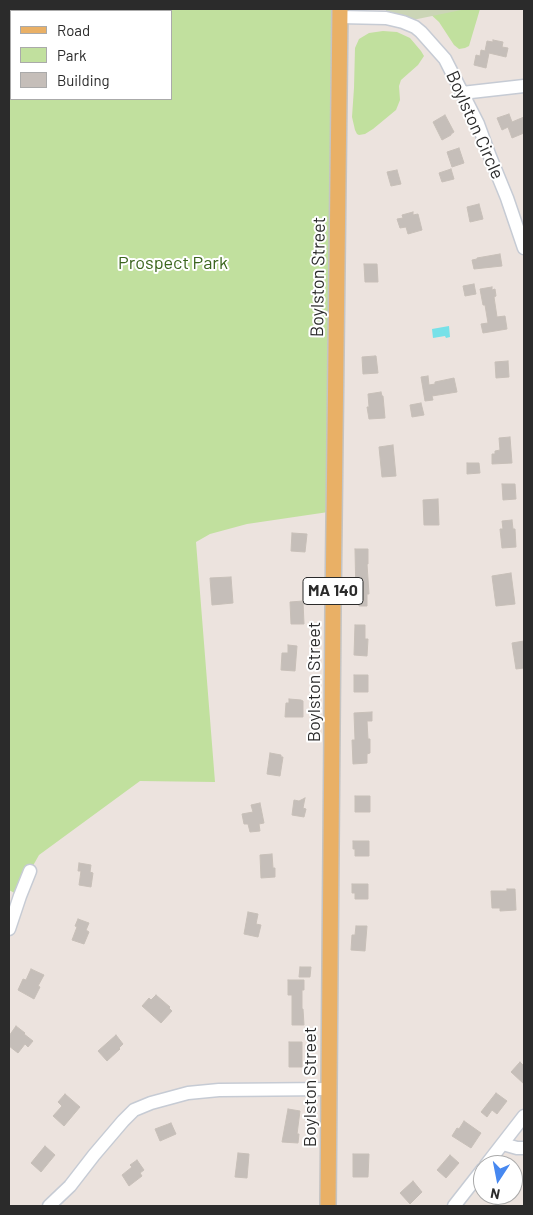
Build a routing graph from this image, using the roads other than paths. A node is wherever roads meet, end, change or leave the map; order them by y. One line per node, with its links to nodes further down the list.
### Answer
1 (340, 13): 3 (street, Boylston Circle); 7 (main road, Boylston Street / MA 140)
2 (524, 86): 3 (street)
3 (462, 93): 4 (street, Boylston Circle)
4 (524, 248)
5 (30, 871): 6 (street)
6 (9, 929)
7 (329, 1089): 13 (street); 14 (main road, Boylston Street / MA 140)
8 (524, 1116): 9 (street)
9 (503, 1144): 10 (street); 11 (street)
10 (524, 1148)
11 (494, 1155)
12 (473, 1182): 15 (street)
13 (49, 1206)
14 (328, 1206)
15 (454, 1206)

